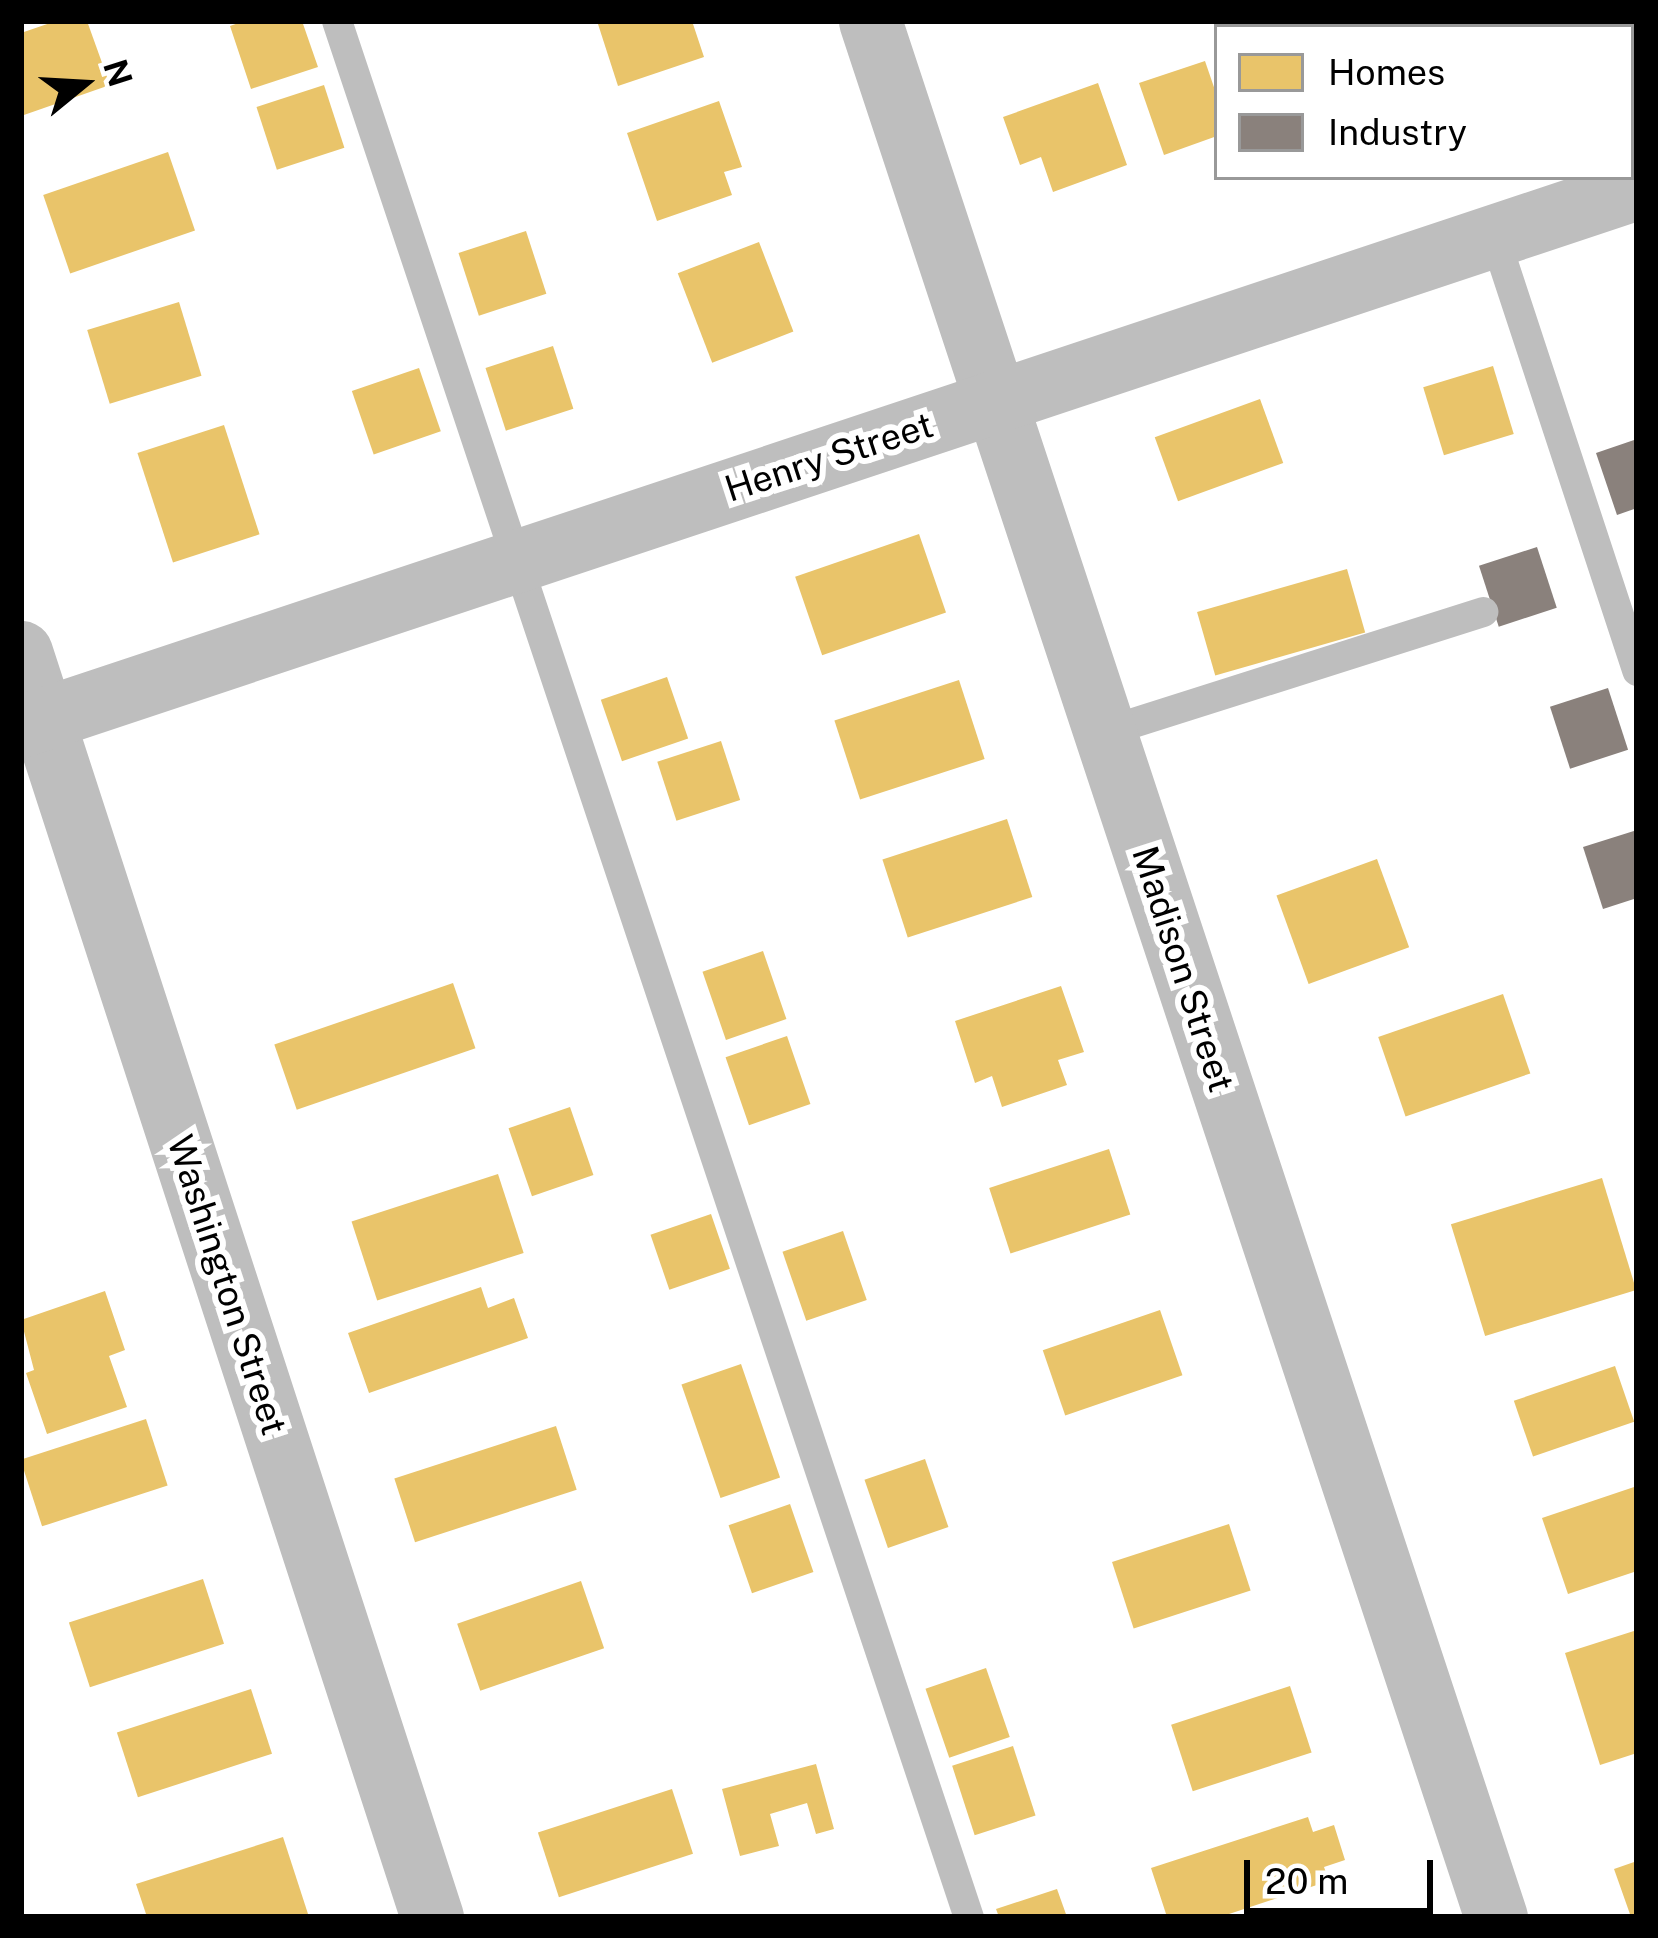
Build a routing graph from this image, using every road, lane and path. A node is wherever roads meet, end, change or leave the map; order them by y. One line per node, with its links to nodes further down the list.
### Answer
1 (337, 21): 6 (lane)
2 (870, 21): 5 (street, Madison Street)
3 (1637, 188): 4 (street, Henry Street)
4 (1494, 235): 5 (street, Henry Street); 9 (lane)
5 (996, 401): 6 (street, Henry Street); 11 (street, Madison Street)
6 (519, 560): 10 (street, Henry Street); 13 (lane)
7 (1483, 613): 11 (lane)
8 (21, 652): 10 (street, Washington Street)
9 (1637, 671)
10 (32, 722): 12 (street, Washington Street)
11 (1105, 732): 14 (street, Madison Street)
12 (432, 1917)
13 (969, 1917)
14 (1496, 1917)

